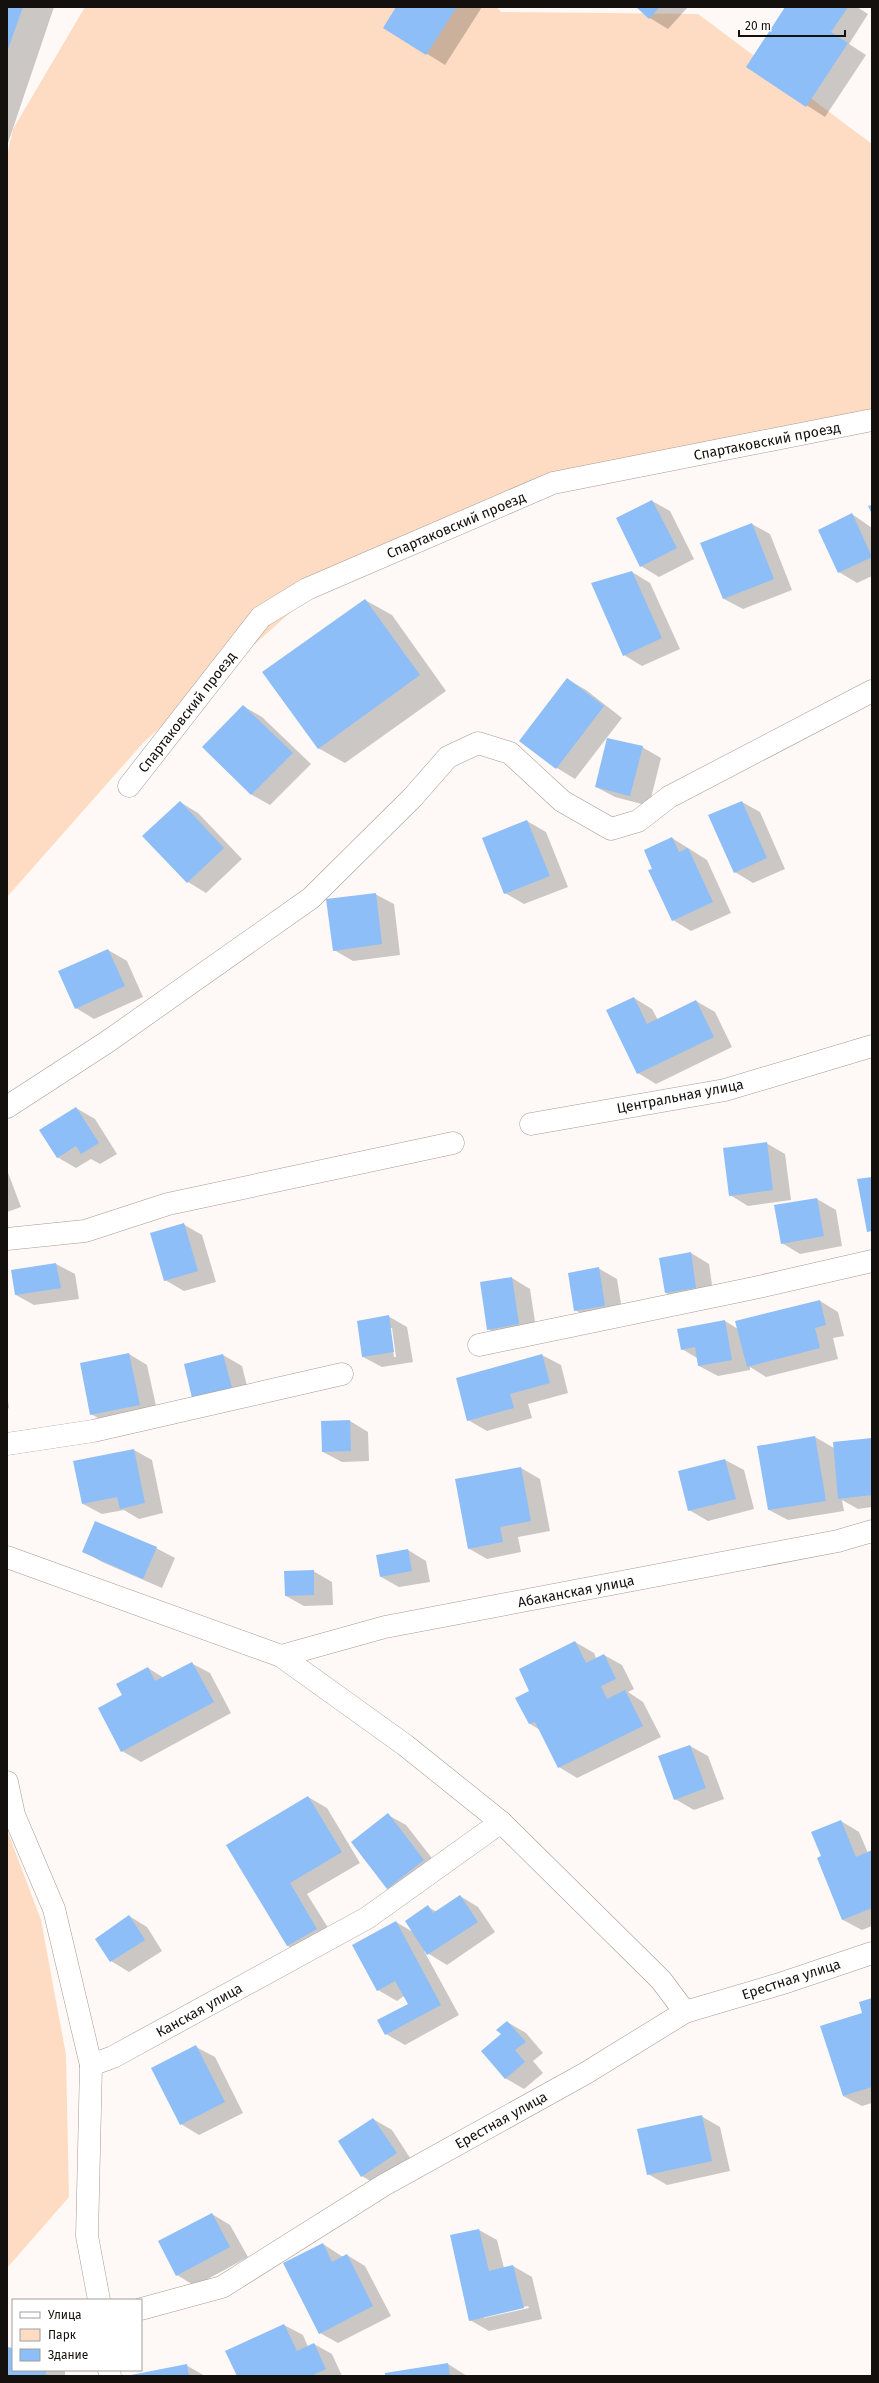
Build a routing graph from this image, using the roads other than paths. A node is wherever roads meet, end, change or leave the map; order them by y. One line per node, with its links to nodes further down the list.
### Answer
1 (872, 420): 3 (street, Спартаковский проезд)
2 (872, 691): 5 (street)
3 (129, 786)
4 (872, 1046): 6 (street, Центральная улица)
5 (7, 1108)
6 (531, 1124)
7 (454, 1143): 8 (street)
8 (7, 1239)
9 (872, 1261): 10 (street)
10 (479, 1344)
11 (342, 1374): 12 (street)
12 (7, 1444)
13 (872, 1531): 15 (street, Абаканская улица)
14 (7, 1557): 15 (street)
15 (281, 1656): 17 (street)
16 (7, 1782): 20 (street)
17 (501, 1822): 19 (street); 20 (street, Канская улица)
18 (872, 1953): 19 (street, Ерестная улица)
19 (685, 2012): 22 (street, Ерестная улица)
20 (91, 2065): 21 (street)
21 (99, 2299)
22 (142, 2309)

